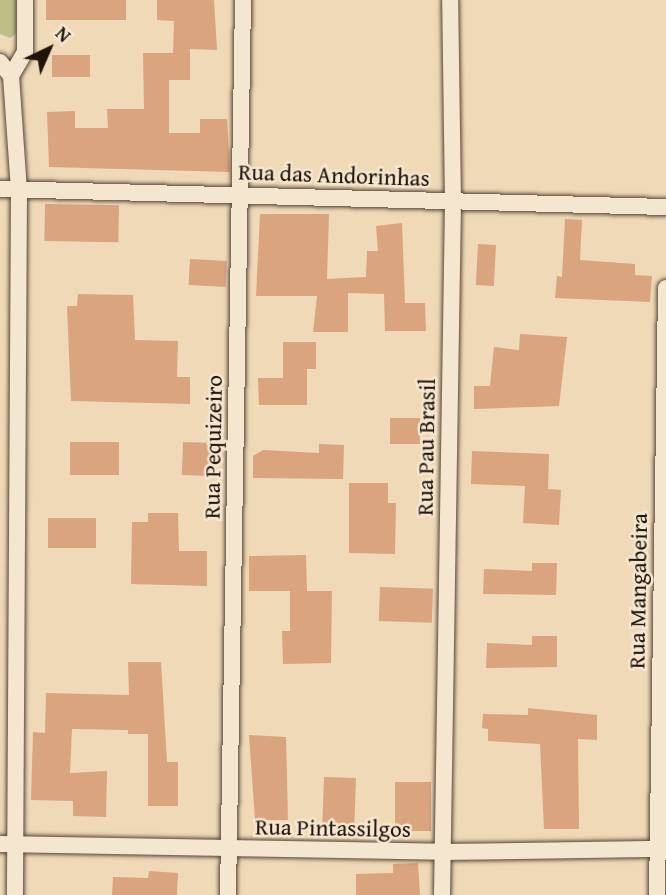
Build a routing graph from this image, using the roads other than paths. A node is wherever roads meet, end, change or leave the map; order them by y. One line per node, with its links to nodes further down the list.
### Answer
1 (25, 0): 5 (street)
2 (243, 0): 8 (street, Rua Pequizeiro)
3 (450, 0): 9 (street, Rua Pau Brasil)
4 (0, 62): 5 (street)
5 (11, 76): 7 (street)
6 (0, 190): 7 (street, Rua das Andorinhas)
7 (19, 190): 8 (street, Rua das Andorinhas); 12 (street)
8 (240, 194): 9 (street, Rua das Andorinhas); 13 (street, Rua Pequizeiro)
9 (453, 202): 10 (street, Rua das Andorinhas); 15 (street, Rua Pau Brasil)
10 (666, 207)
11 (666, 288): 14 (street, Rua Mangabeira)
12 (8, 844): 13 (street, Rua Pintassilgos); 16 (street)
13 (229, 849): 15 (street, Rua Pintassilgos); 17 (street, Rua Pequizeiro)
14 (661, 849): 15 (street, Rua Pintassilgos); 19 (street, Rua Mangabeira)
15 (442, 852): 18 (street, Rua Pau Brasil)
16 (15, 895)
17 (228, 895)
18 (442, 895)
19 (657, 895)

